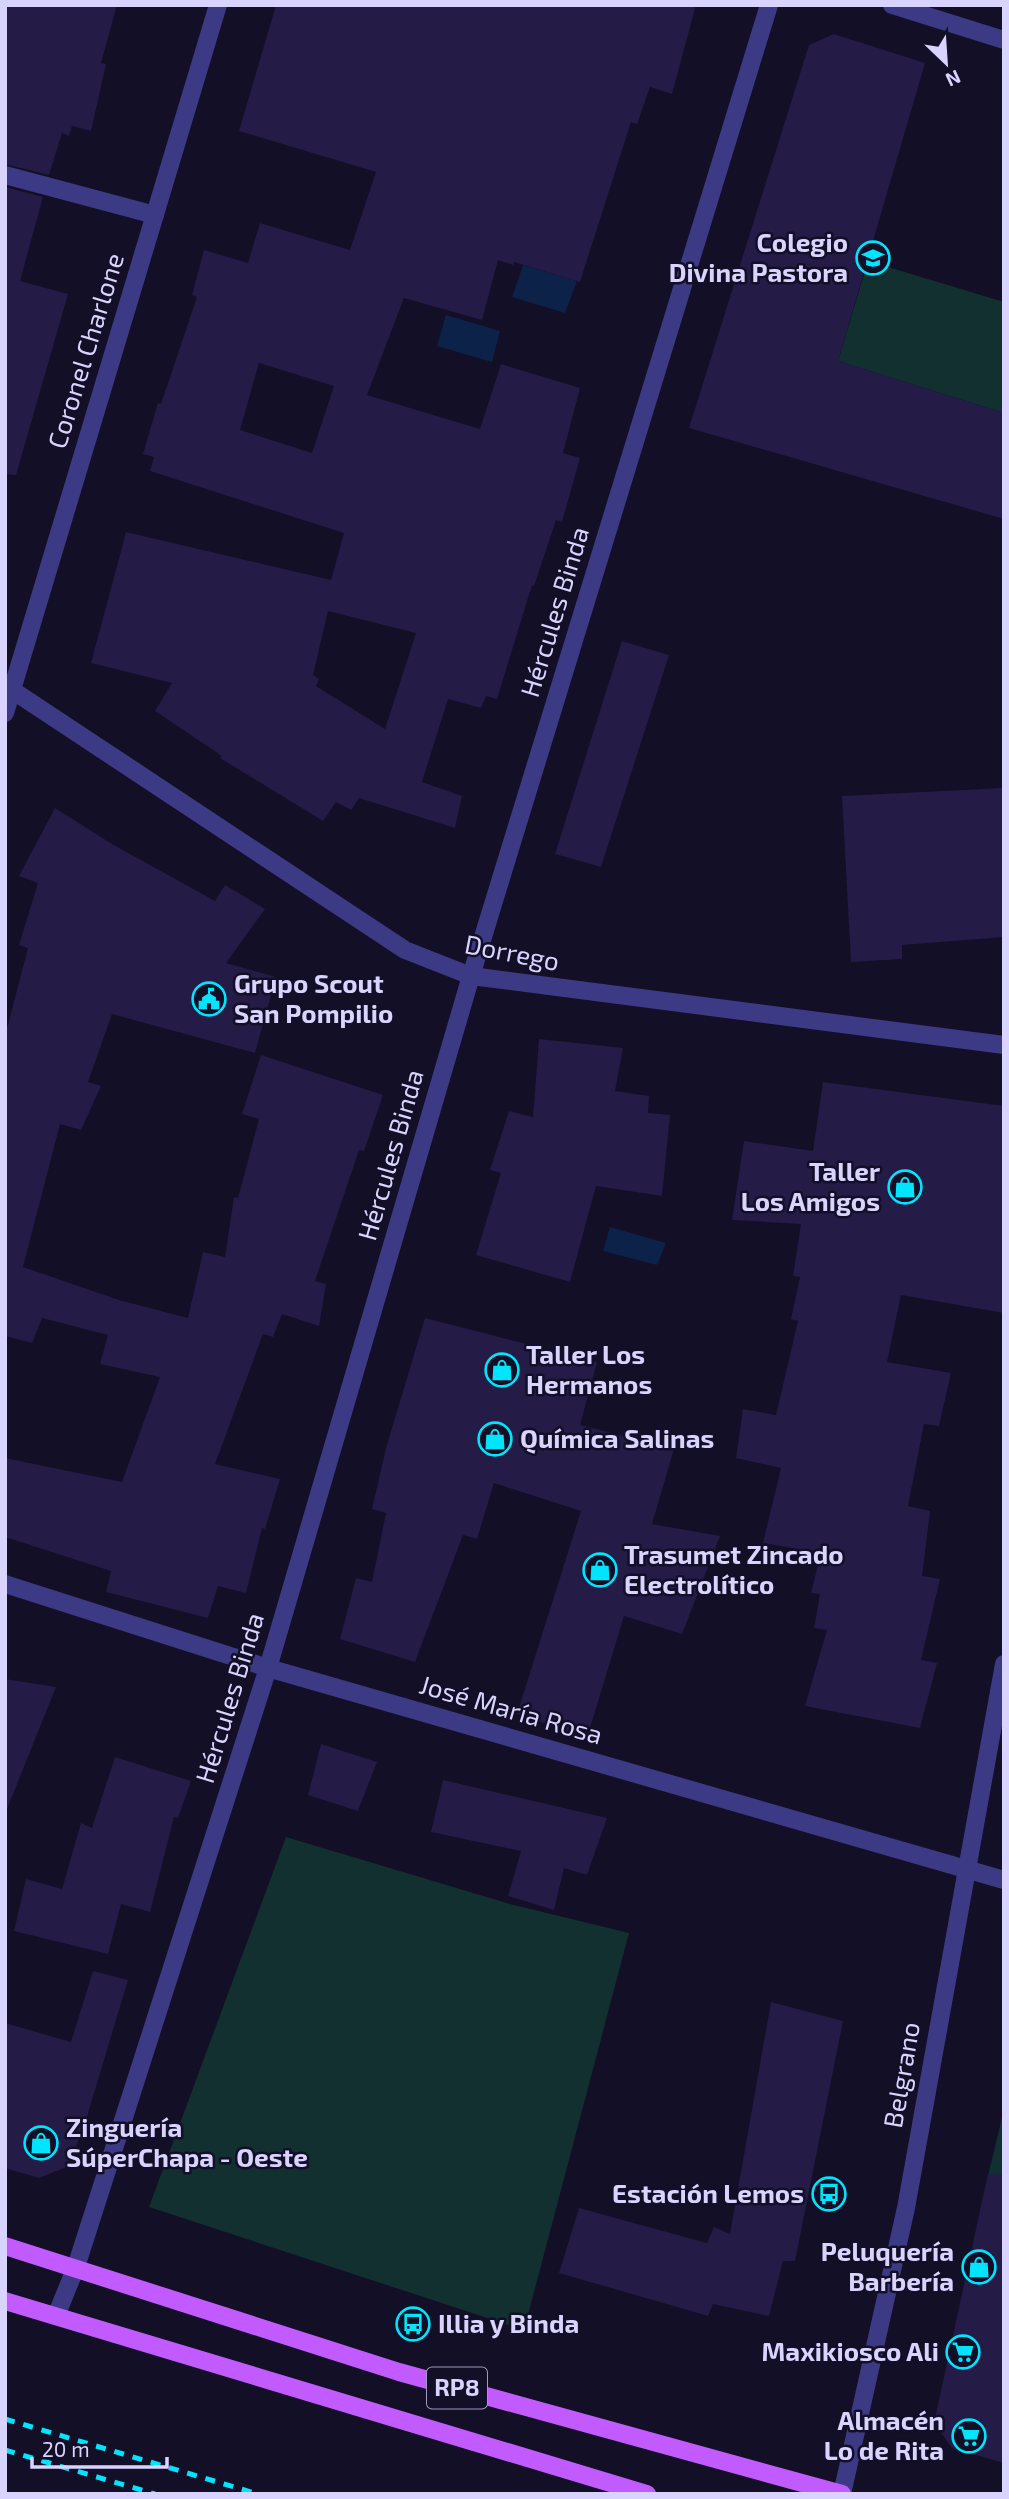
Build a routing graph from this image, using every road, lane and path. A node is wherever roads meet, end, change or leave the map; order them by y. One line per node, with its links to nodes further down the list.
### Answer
1 (218, 5): 6 (street, Coronel Charlone)
2 (769, 5): 9 (street, Hércules Binda)
3 (892, 5): 4 (street)
4 (1004, 40)
5 (5, 175): 6 (street)
6 (155, 215): 7 (street, Coronel Charlone)
7 (8, 689): 8 (street, Coronel Charlone); 9 (street, Dorrego)
8 (5, 713)
9 (471, 976): 10 (street, Dorrego); 13 (street, Hércules Binda)
10 (1004, 1045)
11 (5, 1584): 13 (street, José María Rosa)
12 (1004, 1664): 14 (street, Belgrano)
13 (268, 1668): 14 (street, José María Rosa); 17 (street, Hércules Binda)
14 (965, 1868): 15 (street, José María Rosa); 21 (street, Belgrano)
15 (1004, 1880)
16 (5, 2246): 17 (main road, RP8)
17 (76, 2267): 19 (street, Hércules Binda); 21 (main road, RP8)
18 (5, 2301): 19 (main road, RP8)
19 (56, 2316): 20 (main road, RP8)
20 (646, 2494)
21 (842, 2494)

